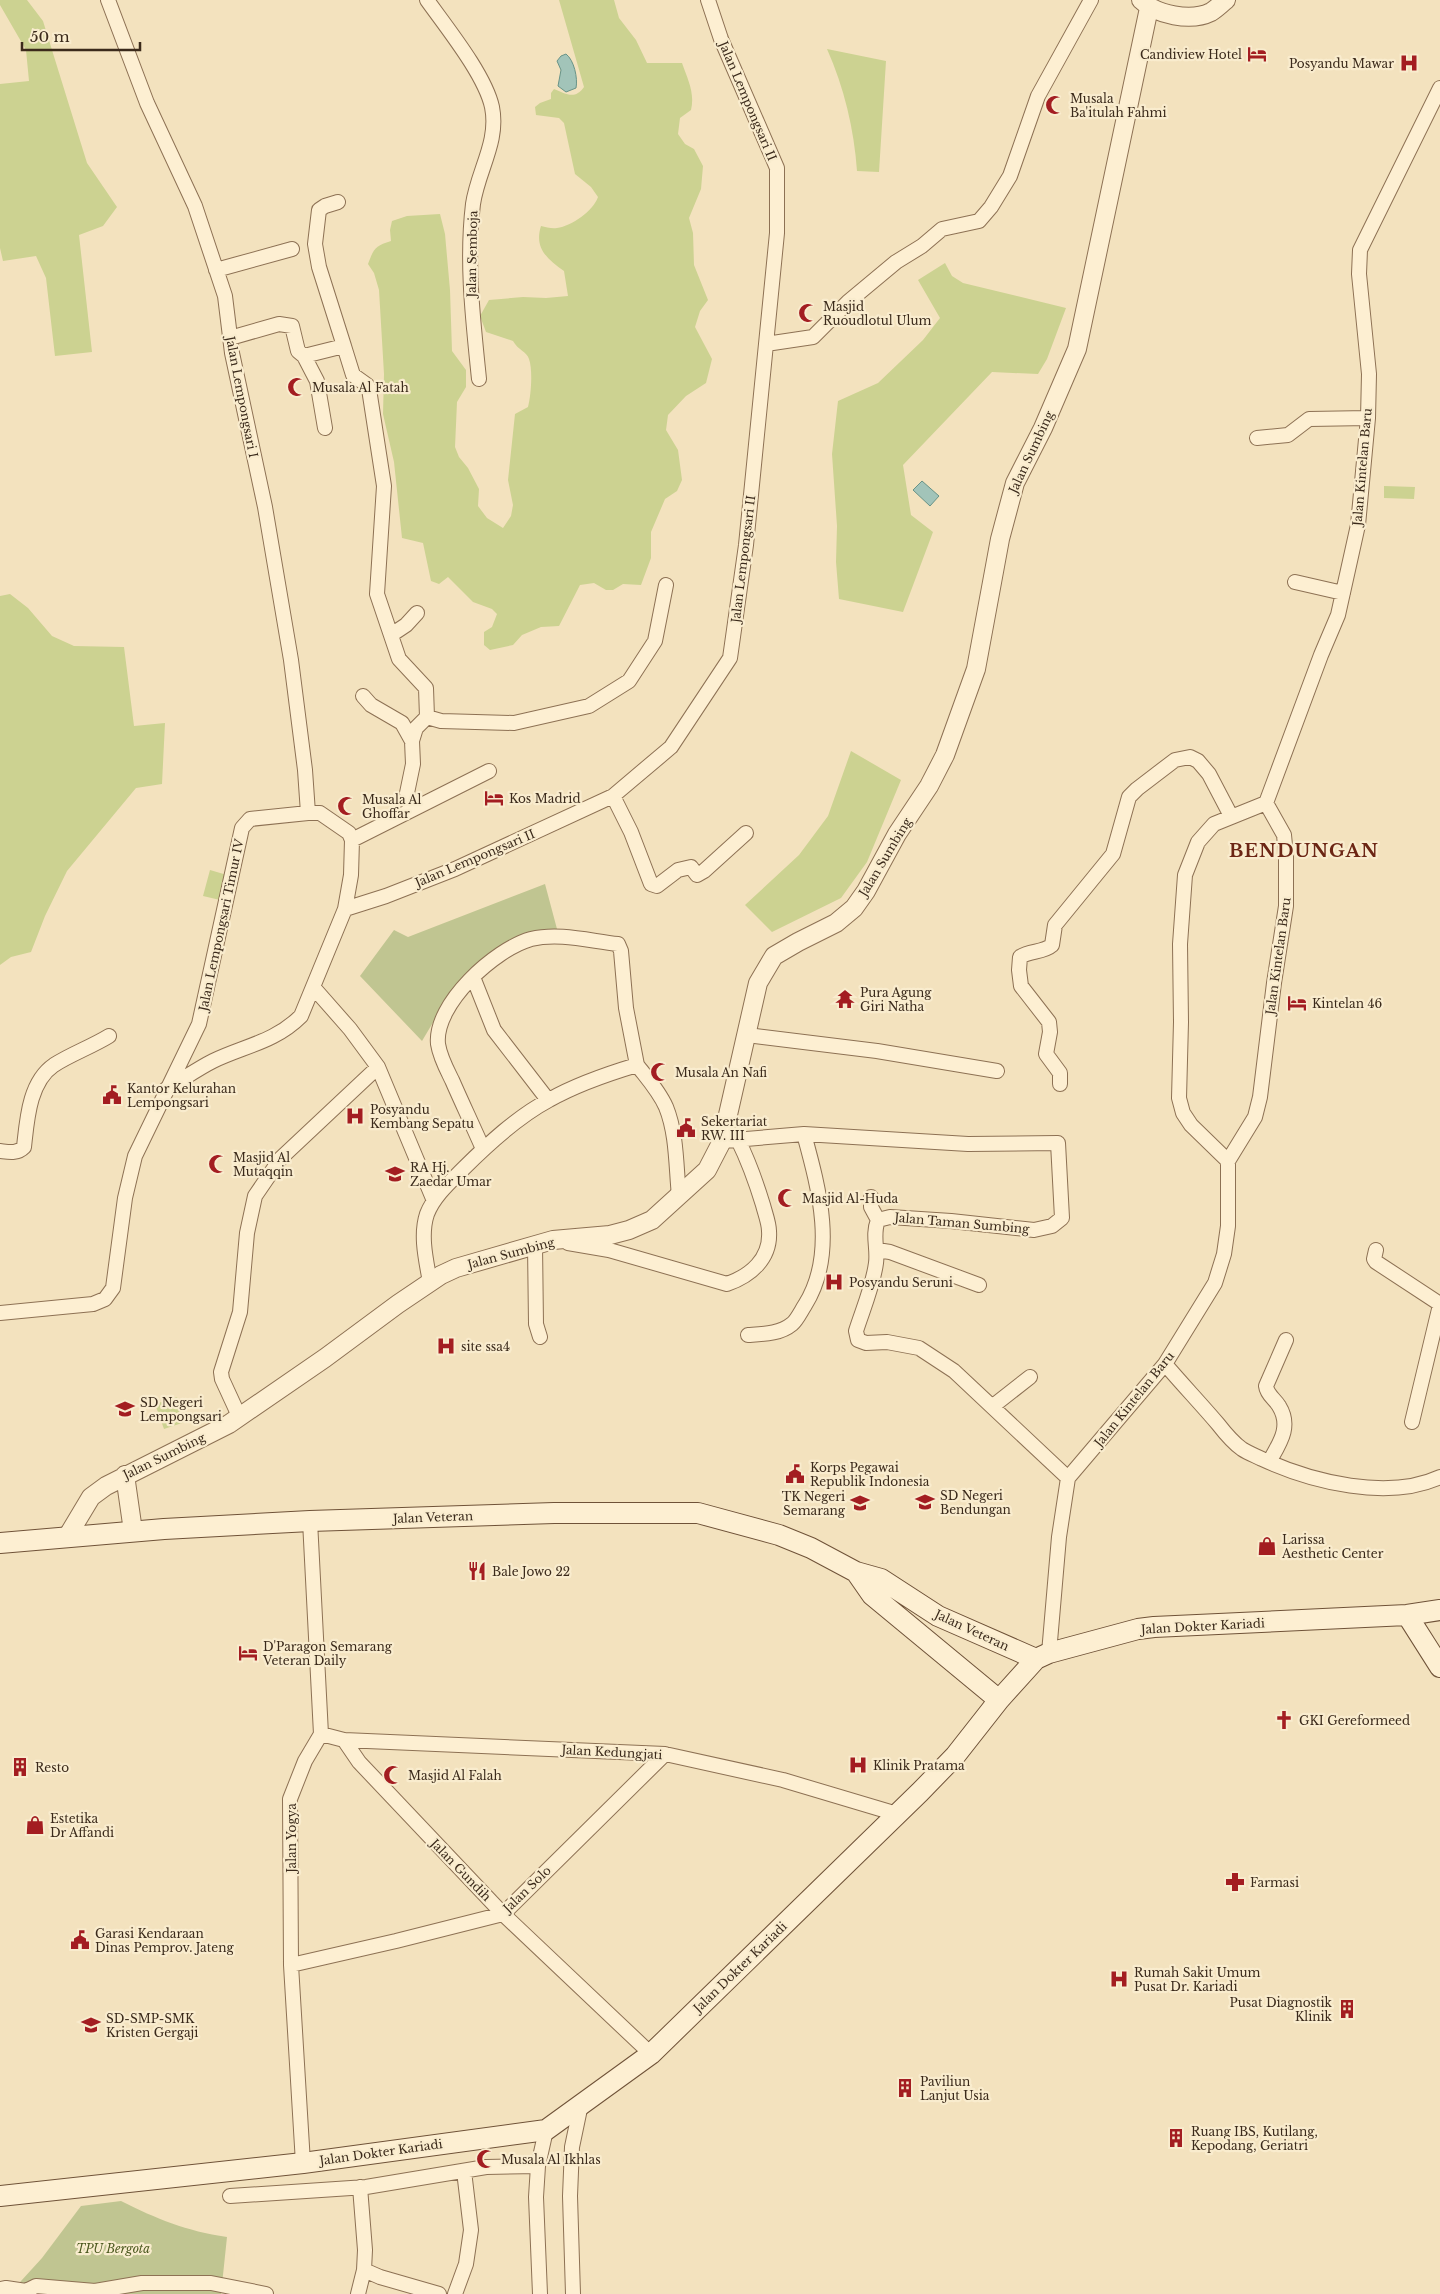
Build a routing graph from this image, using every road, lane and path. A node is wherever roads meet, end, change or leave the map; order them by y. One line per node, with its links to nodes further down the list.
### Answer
1 (108, 0): 10 (street, Jalan Lempongsari I)
2 (428, 0): 15 (street, Jalan Semboja)
3 (708, 0): 12 (street, Jalan Lempongsari II)
4 (1091, 0): 12 (street)
5 (1226, 0): 6 (street)
6 (1145, 4): 38 (street, Jalan Sumbing)
7 (1440, 88): 16 (street, Jalan Kintelan Baru)
8 (338, 202): 13 (street)
9 (292, 249): 10 (street)
10 (216, 270): 11 (street, Jalan Lempongsari I)
11 (230, 338): 14 (street); 31 (street, Jalan Lempongsari I)
12 (766, 344): 28 (street, Jalan Lempongsari II)
13 (344, 346): 14 (street); 23 (street)
14 (304, 356): 17 (street)
15 (479, 378)
16 (1368, 418): 18 (street); 21 (street, Jalan Kintelan Baru)
17 (325, 428)
18 (1257, 438)
19 (1295, 582): 21 (street)
20 (666, 586): 25 (street)
21 (1342, 592): 29 (street, Jalan Kintelan Baru)
22 (417, 613): 23 (street)
23 (391, 635): 25 (street)
24 (363, 696): 26 (street)
25 (427, 717): 26 (street)
26 (412, 741): 30 (street)
27 (488, 771): 30 (street)
28 (613, 796): 33 (street); 35 (street, Jalan Lempongsari II)
29 (1266, 804): 32 (street); 50 (street, Jalan Kintelan Baru)
30 (410, 810): 34 (street)
31 (308, 813): 34 (street, Jalan Lempongsari Timur IV); 44 (street, Jalan Lempongsari Timur IV)
32 (1231, 816): 43 (street); 50 (street)
33 (746, 833)
34 (352, 840): 35 (street)
35 (345, 909): 37 (street)
36 (473, 978): 40 (street); 45 (street); 48 (street)
37 (313, 987): 41 (street); 44 (street)
38 (747, 1035): 42 (street); 47 (street, Jalan Sumbing)
39 (109, 1036): 49 (street)
40 (638, 1065): 45 (street); 51 (street)
41 (378, 1067): 53 (street); 69 (street)
42 (997, 1071)
43 (1060, 1084)
44 (166, 1089): 62 (street, Jalan Lempongsari Timur IV)
45 (548, 1100): 48 (street)
46 (804, 1134): 47 (street, Jalan Taman Sumbing); 54 (street, Jalan Taman Sumbing); 63 (street)
47 (730, 1141): 51 (street, Jalan Sumbing); 55 (street)
48 (483, 1149): 53 (street)
49 (0, 1151)
50 (1228, 1161): 66 (street, Jalan Kintelan Baru)
51 (679, 1196): 55 (street, Jalan Sumbing)
52 (871, 1198): 54 (street)
53 (434, 1201): 59 (street)
54 (878, 1220): 57 (street, Jalan Taman Sumbing)
55 (553, 1240): 56 (street, Jalan Sumbing)
56 (535, 1245): 59 (street, Jalan Sumbing); 64 (street)
57 (877, 1250): 60 (street); 68 (street, Jalan Taman Sumbing)
58 (1376, 1250): 61 (street)
59 (430, 1282): 69 (street, Jalan Sumbing)
60 (979, 1285)
61 (1440, 1305): 70 (street)
62 (0, 1313)
63 (748, 1336)
64 (540, 1337)
65 (1286, 1340): 71 (street)
66 (1164, 1364): 71 (street); 74 (street, Jalan Kintelan Baru)
67 (1030, 1377): 68 (street)
68 (993, 1406): 74 (street, Jalan Taman Sumbing)
69 (239, 1416): 72 (street, Jalan Sumbing)
70 (1412, 1422)
71 (1269, 1462): 73 (street)
72 (125, 1475): 76 (street); 77 (street, Jalan Sumbing)
73 (1440, 1477)
74 (1068, 1478): 82 (street)
75 (310, 1521): 76 (main road, Jalan Veteran); 79 (main road, Jalan Veteran); 85 (street)
76 (133, 1531): 77 (main road, Jalan Veteran)
77 (68, 1537): 78 (main road, Jalan Veteran)
78 (0, 1543)
79 (856, 1572): 82 (main road, Jalan Veteran); 84 (main road, Jalan Veteran)
80 (1440, 1610): 81 (main road, Jalan Dokter Kariadi)
81 (1407, 1615): 82 (main road, Jalan Dokter Kariadi); 83 (main road)
82 (1043, 1656): 84 (main road, Jalan Dokter Kariadi)
83 (1440, 1667)
84 (999, 1700): 88 (main road, Jalan Dokter Kariadi)
85 (321, 1734): 86 (street, Jalan Kedungjati); 90 (street, Jalan Yogya)
86 (344, 1740): 87 (street, Jalan Kedungjati); 89 (street, Jalan Gundih)
87 (664, 1754): 88 (street, Jalan Kedungjati); 89 (street, Jalan Solo)
88 (897, 1814): 91 (main road, Jalan Dokter Kariadi)
89 (503, 1914): 90 (street, Jalan Solo); 91 (street, Jalan Gundih)
90 (291, 1965): 94 (street, Jalan Yogya)
91 (651, 2054): 92 (main road, Jalan Dokter Kariadi)
92 (581, 2104): 93 (main road, Jalan Dokter Kariadi); 107 (street)
93 (546, 2130): 94 (main road, Jalan Dokter Kariadi); 95 (street)
94 (303, 2163): 98 (main road, Jalan Dokter Kariadi)
95 (538, 2166): 96 (street); 106 (street)
96 (464, 2171): 97 (street); 105 (street)
97 (360, 2187): 99 (street); 100 (street)
98 (0, 2196)
99 (230, 2196)
100 (364, 2270): 103 (street); 104 (street)
101 (0, 2289): 102 (street)
102 (266, 2294)
103 (358, 2294)
104 (439, 2294)
105 (455, 2294)
106 (540, 2294)
107 (573, 2294)

